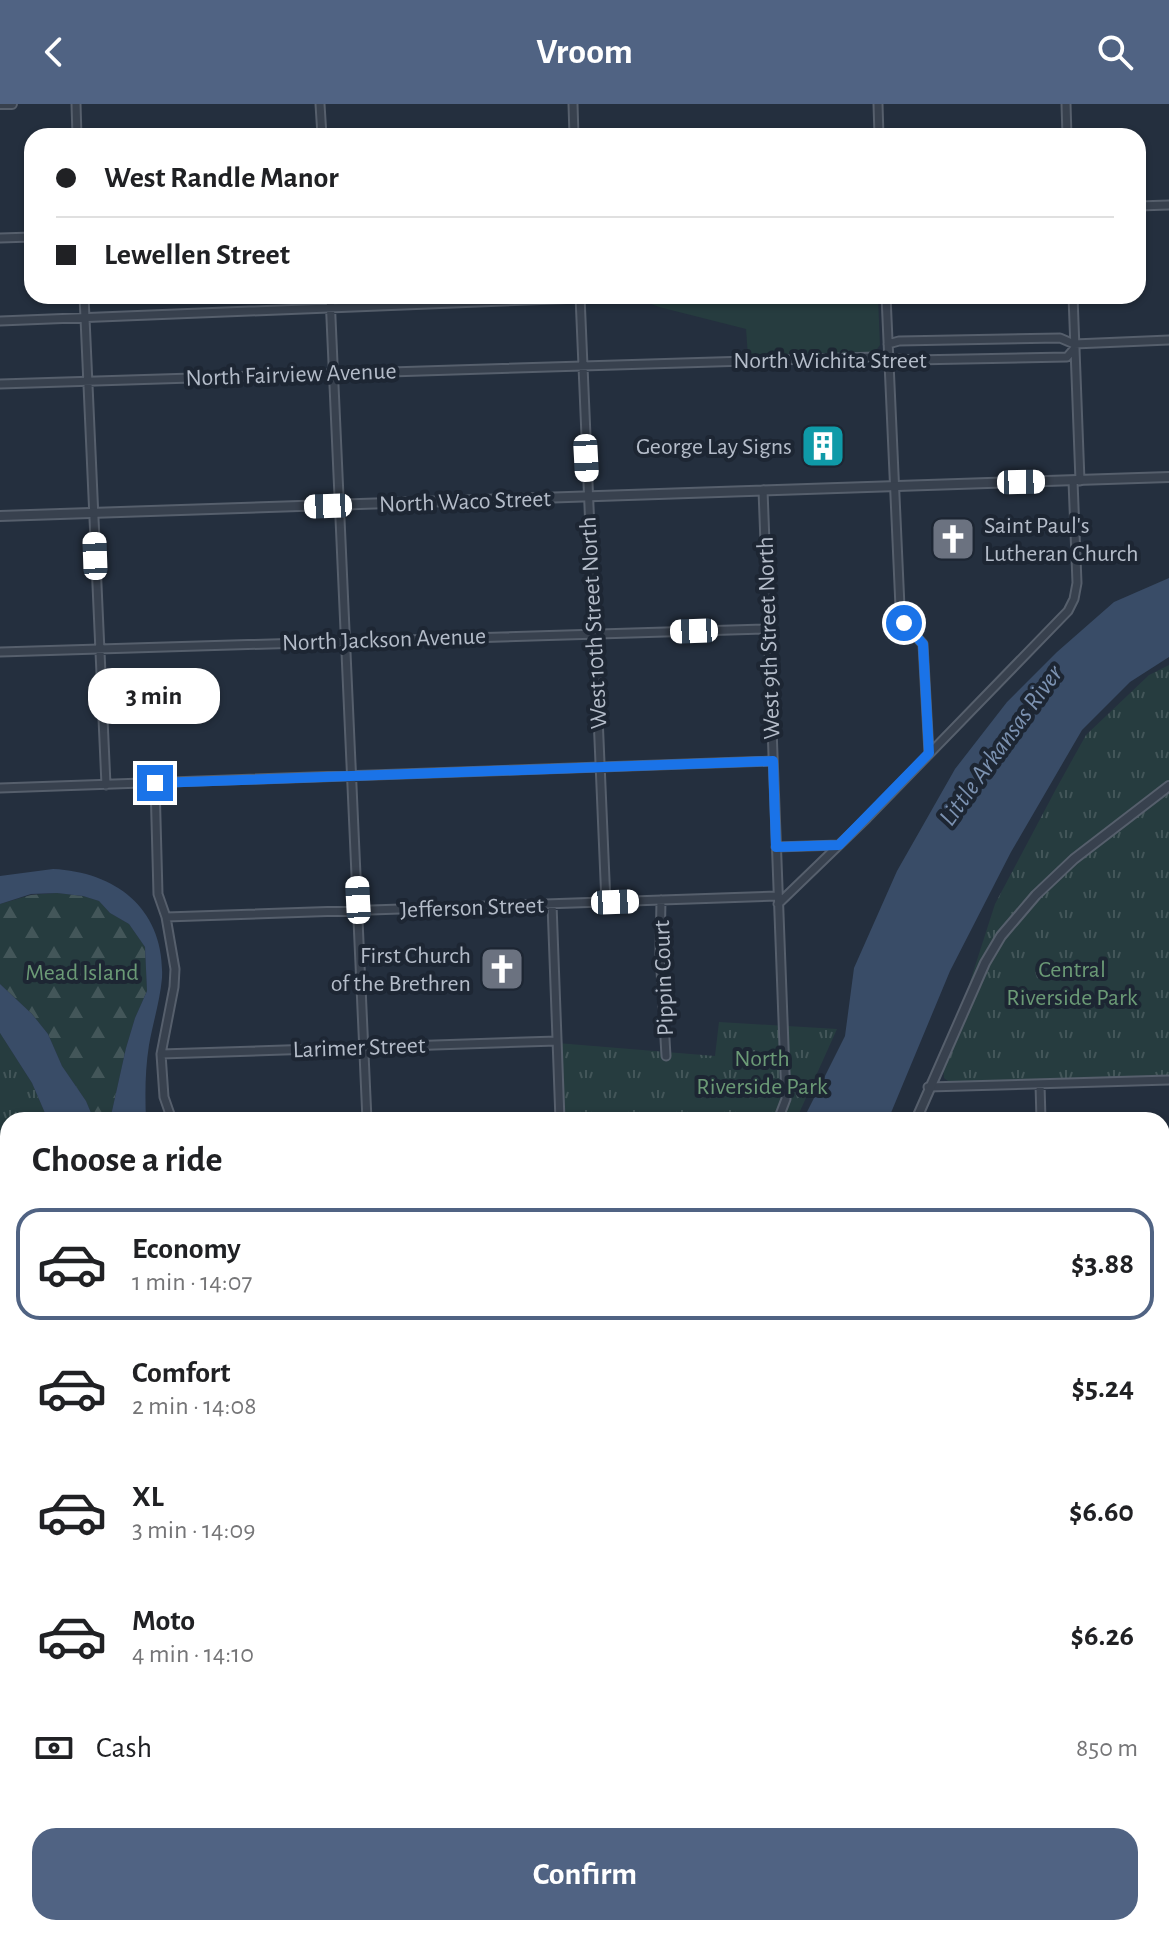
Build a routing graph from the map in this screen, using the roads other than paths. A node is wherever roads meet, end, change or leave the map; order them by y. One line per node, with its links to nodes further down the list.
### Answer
1 (0, 104): 2 (street)
2 (12, 104)
3 (76, 104): 8 (street)
4 (320, 104): 9 (street)
5 (573, 104): 10 (street)
6 (878, 104): 11 (street)
7 (1066, 104): 12 (street)
8 (77, 128)
9 (322, 128)
10 (574, 128)
11 (879, 128)
12 (1067, 128)
13 (1169, 205): 14 (street)
14 (1146, 206)
15 (24, 237): 16 (street)
16 (0, 238)
17 (84, 304): 24 (street)
18 (331, 304): 23 (street)
19 (406, 304): 23 (street)
20 (580, 304): 30 (street, West 10th Street North)
21 (886, 304): 27 (street)
22 (1073, 304): 28 (street)
23 (331, 307): 24 (street); 31 (street)
24 (84, 318): 25 (street); 32 (street)
25 (0, 321)
26 (1169, 340): 28 (street, North Wichita Street)
27 (888, 344): 28 (street, North Wichita Street); 29 (street)
28 (1074, 346): 29 (street, North Wichita Street); 35 (street)
29 (888, 356): 30 (street, North Wichita Street); 36 (street)
30 (582, 365): 31 (street, North Fairview Avenue); 38 (street, West 10th Street North)
31 (334, 372): 32 (street, North Fairview Avenue); 39 (street)
32 (87, 381): 33 (street, North Fairview Avenue); 40 (street)
33 (0, 384)
34 (1169, 477): 35 (street, North Waco Street)
35 (1076, 481): 36 (street, North Waco Street); 47 (street)
36 (893, 485): 37 (street, North Waco Street); 47 (street)
37 (763, 490): 38 (street, North Waco Street); 42 (street, West 9th Street North)
38 (587, 496): 39 (street, North Waco Street); 43 (street, West 10th Street North)
39 (341, 505): 40 (street, North Waco Street); 44 (street)
40 (93, 513): 41 (street, North Waco Street); 45 (street)
41 (0, 516)
42 (768, 629): 43 (street, North Jackson Avenue); 48 (street, West 9th Street North)
43 (593, 634): 44 (street, North Jackson Avenue); 49 (street, West 10th Street North)
44 (347, 640): 45 (street, North Jackson Avenue); 50 (street)
45 (99, 648): 46 (street, North Jackson Avenue); 52 (street)
46 (0, 652)
47 (929, 753): 55 (street)
48 (773, 761): 49 (street); 56 (street, West 9th Street North)
49 (599, 767): 50 (street); 59 (street, West 10th Street North)
50 (353, 776): 51 (street); 61 (street)
51 (155, 783): 52 (street); 62 (street)
52 (106, 785): 54 (street)
53 (1169, 786): 69 (street)
54 (0, 788)
55 (839, 845): 56 (street); 58 (street)
56 (776, 847): 58 (street, West 9th Street North)
57 (661, 900): 58 (street, Jefferson Street); 59 (street, Jefferson Street); 66 (street, Pippin Court)
58 (778, 900): 73 (street, West 9th Street North)
59 (606, 903): 60 (street, Jefferson Street)
60 (552, 904): 61 (street, Jefferson Street); 63 (street)
61 (358, 911): 62 (street, Jefferson Street); 64 (street)
62 (166, 917): 65 (street)
63 (557, 1041): 64 (street, Larimer Street); 72 (street)
64 (364, 1047): 65 (street, Larimer Street); 71 (street)
65 (161, 1054): 70 (street)
66 (666, 1056)
67 (1169, 1080): 68 (street)
68 (1040, 1084): 69 (street); 75 (street)
69 (928, 1087): 74 (street)
70 (169, 1112)
71 (367, 1112)
72 (560, 1112)
73 (781, 1112)
74 (919, 1112)
75 (1041, 1112)

